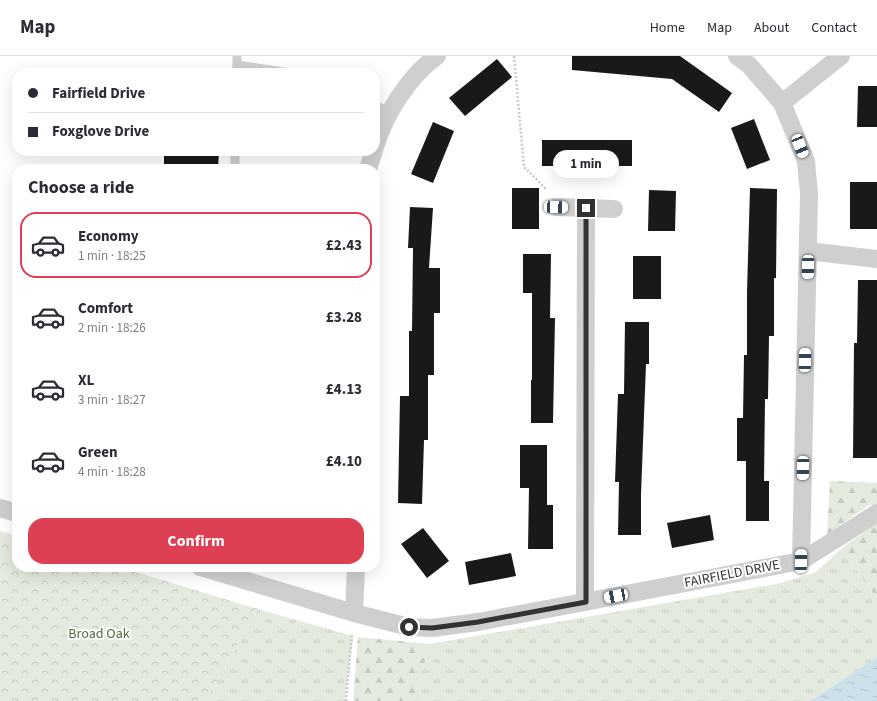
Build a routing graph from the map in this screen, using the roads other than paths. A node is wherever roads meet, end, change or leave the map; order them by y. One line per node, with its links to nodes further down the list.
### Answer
1 (436, 56): 7 (street)
2 (737, 56): 6 (street)
3 (841, 56): 6 (street)
4 (237, 65): 5 (lane)
5 (257, 68)
6 (782, 103): 12 (street)
7 (383, 109): 8 (street)
8 (380, 125)
9 (556, 207): 10 (street)
10 (586, 208): 11 (street); 20 (street)
11 (614, 209)
12 (808, 251): 13 (street); 17 (street)
13 (877, 259)
14 (0, 508): 15 (street)
15 (12, 512)
16 (877, 513): 17 (street)
17 (801, 561): 20 (street, FAIRFIELD DRIVE)
18 (217, 572): 21 (street, FAIRFIELD DRIVE)
19 (356, 572): 21 (street)
20 (586, 602): 21 (street, FAIRFIELD DRIVE)
21 (354, 613)

